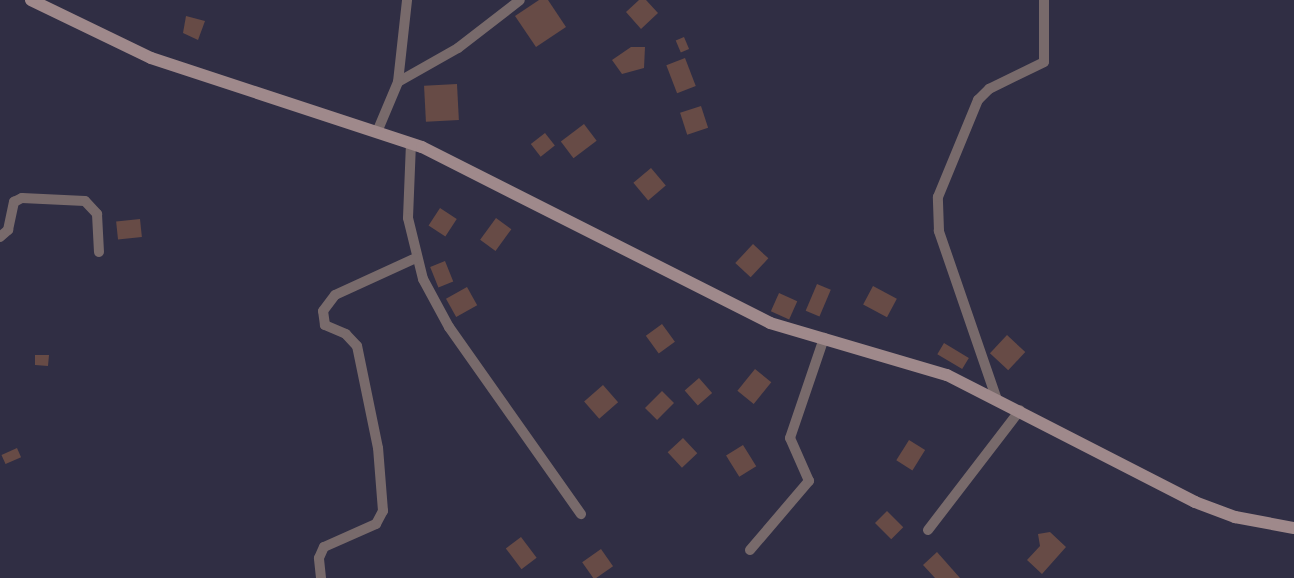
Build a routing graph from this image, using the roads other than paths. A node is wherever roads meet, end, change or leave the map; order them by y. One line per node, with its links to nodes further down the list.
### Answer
1 (31, 0): 6 (street)
2 (407, 0): 5 (street)
3 (520, 0): 5 (street)
4 (1044, 0): 12 (street)
5 (398, 82): 6 (street)
6 (377, 132): 7 (street)
7 (411, 144): 10 (street); 11 (street)
8 (0, 237): 9 (street)
9 (99, 252)
10 (416, 258): 14 (street); 18 (street)
11 (824, 338): 12 (street); 17 (street)
12 (996, 398): 13 (street)
13 (1020, 410): 15 (street); 16 (street)
14 (581, 514)
15 (1294, 528)
16 (928, 530)
17 (750, 550)
18 (322, 578)

